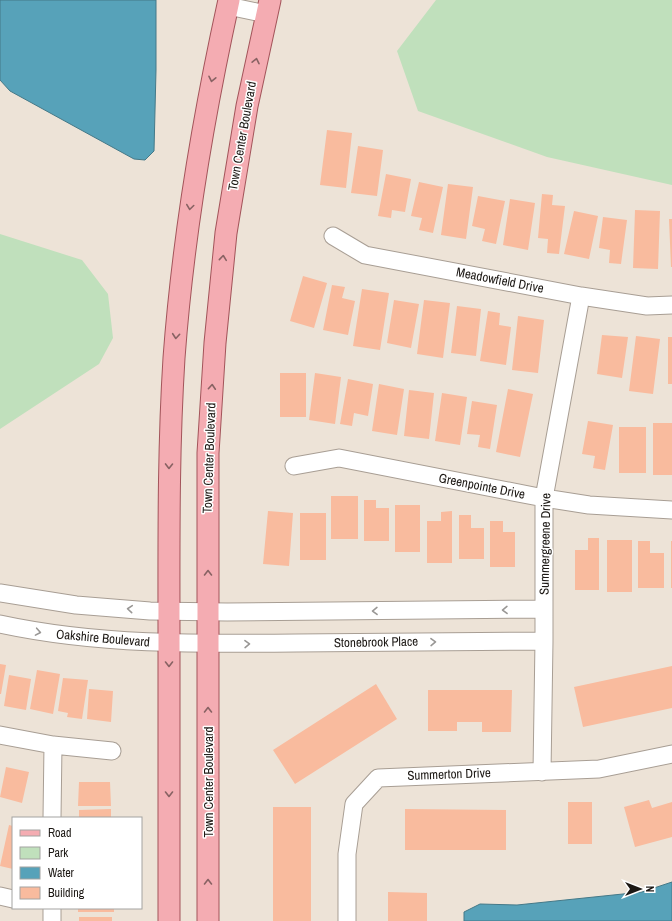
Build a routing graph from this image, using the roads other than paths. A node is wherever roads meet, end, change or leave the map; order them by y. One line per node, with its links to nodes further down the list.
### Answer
1 (229, 3): 2 (street); 11 (main road, one-way to 11)
2 (268, 7): 12 (main road, Town Center Boulevard, one-way to 2)
3 (333, 236): 4 (street, Meadowfield Drive)
4 (582, 296): 5 (street, Meadowfield Drive); 7 (street, Summergreene Drive)
5 (672, 305)
6 (294, 466): 7 (street, Greenpointe Drive)
7 (544, 498): 8 (street, Greenpointe Drive); 10 (street, Summergreene Drive)
8 (672, 510)
9 (0, 593): 11 (street, one-way to 9)
10 (544, 609): 12 (street, one-way to 12); 14 (street, Summergreene Drive)
11 (169, 611): 12 (street); 15 (main road)
12 (208, 612): 16 (main road, Town Center Boulevard)
13 (0, 624): 15 (street, Oakshire Boulevard, one-way to 15)
14 (544, 641): 16 (street, Stonebrook Place, one-way to 14); 21 (street, Summergreene Drive)
15 (169, 642): 16 (street, Oakshire Boulevard); 27 (main road, one-way to 27)
16 (208, 644): 28 (main road, Town Center Boulevard, one-way to 16)
17 (0, 734): 18 (street)
18 (52, 745): 19 (street); 22 (street)
19 (112, 751)
20 (672, 754): 21 (street, Summerton Drive)
21 (542, 772): 29 (street, Summerton Drive)
22 (52, 817)
23 (0, 896): 24 (street)
24 (12, 899)
25 (52, 909): 26 (street)
26 (52, 921)
27 (169, 921)
28 (208, 921)
29 (347, 921)

